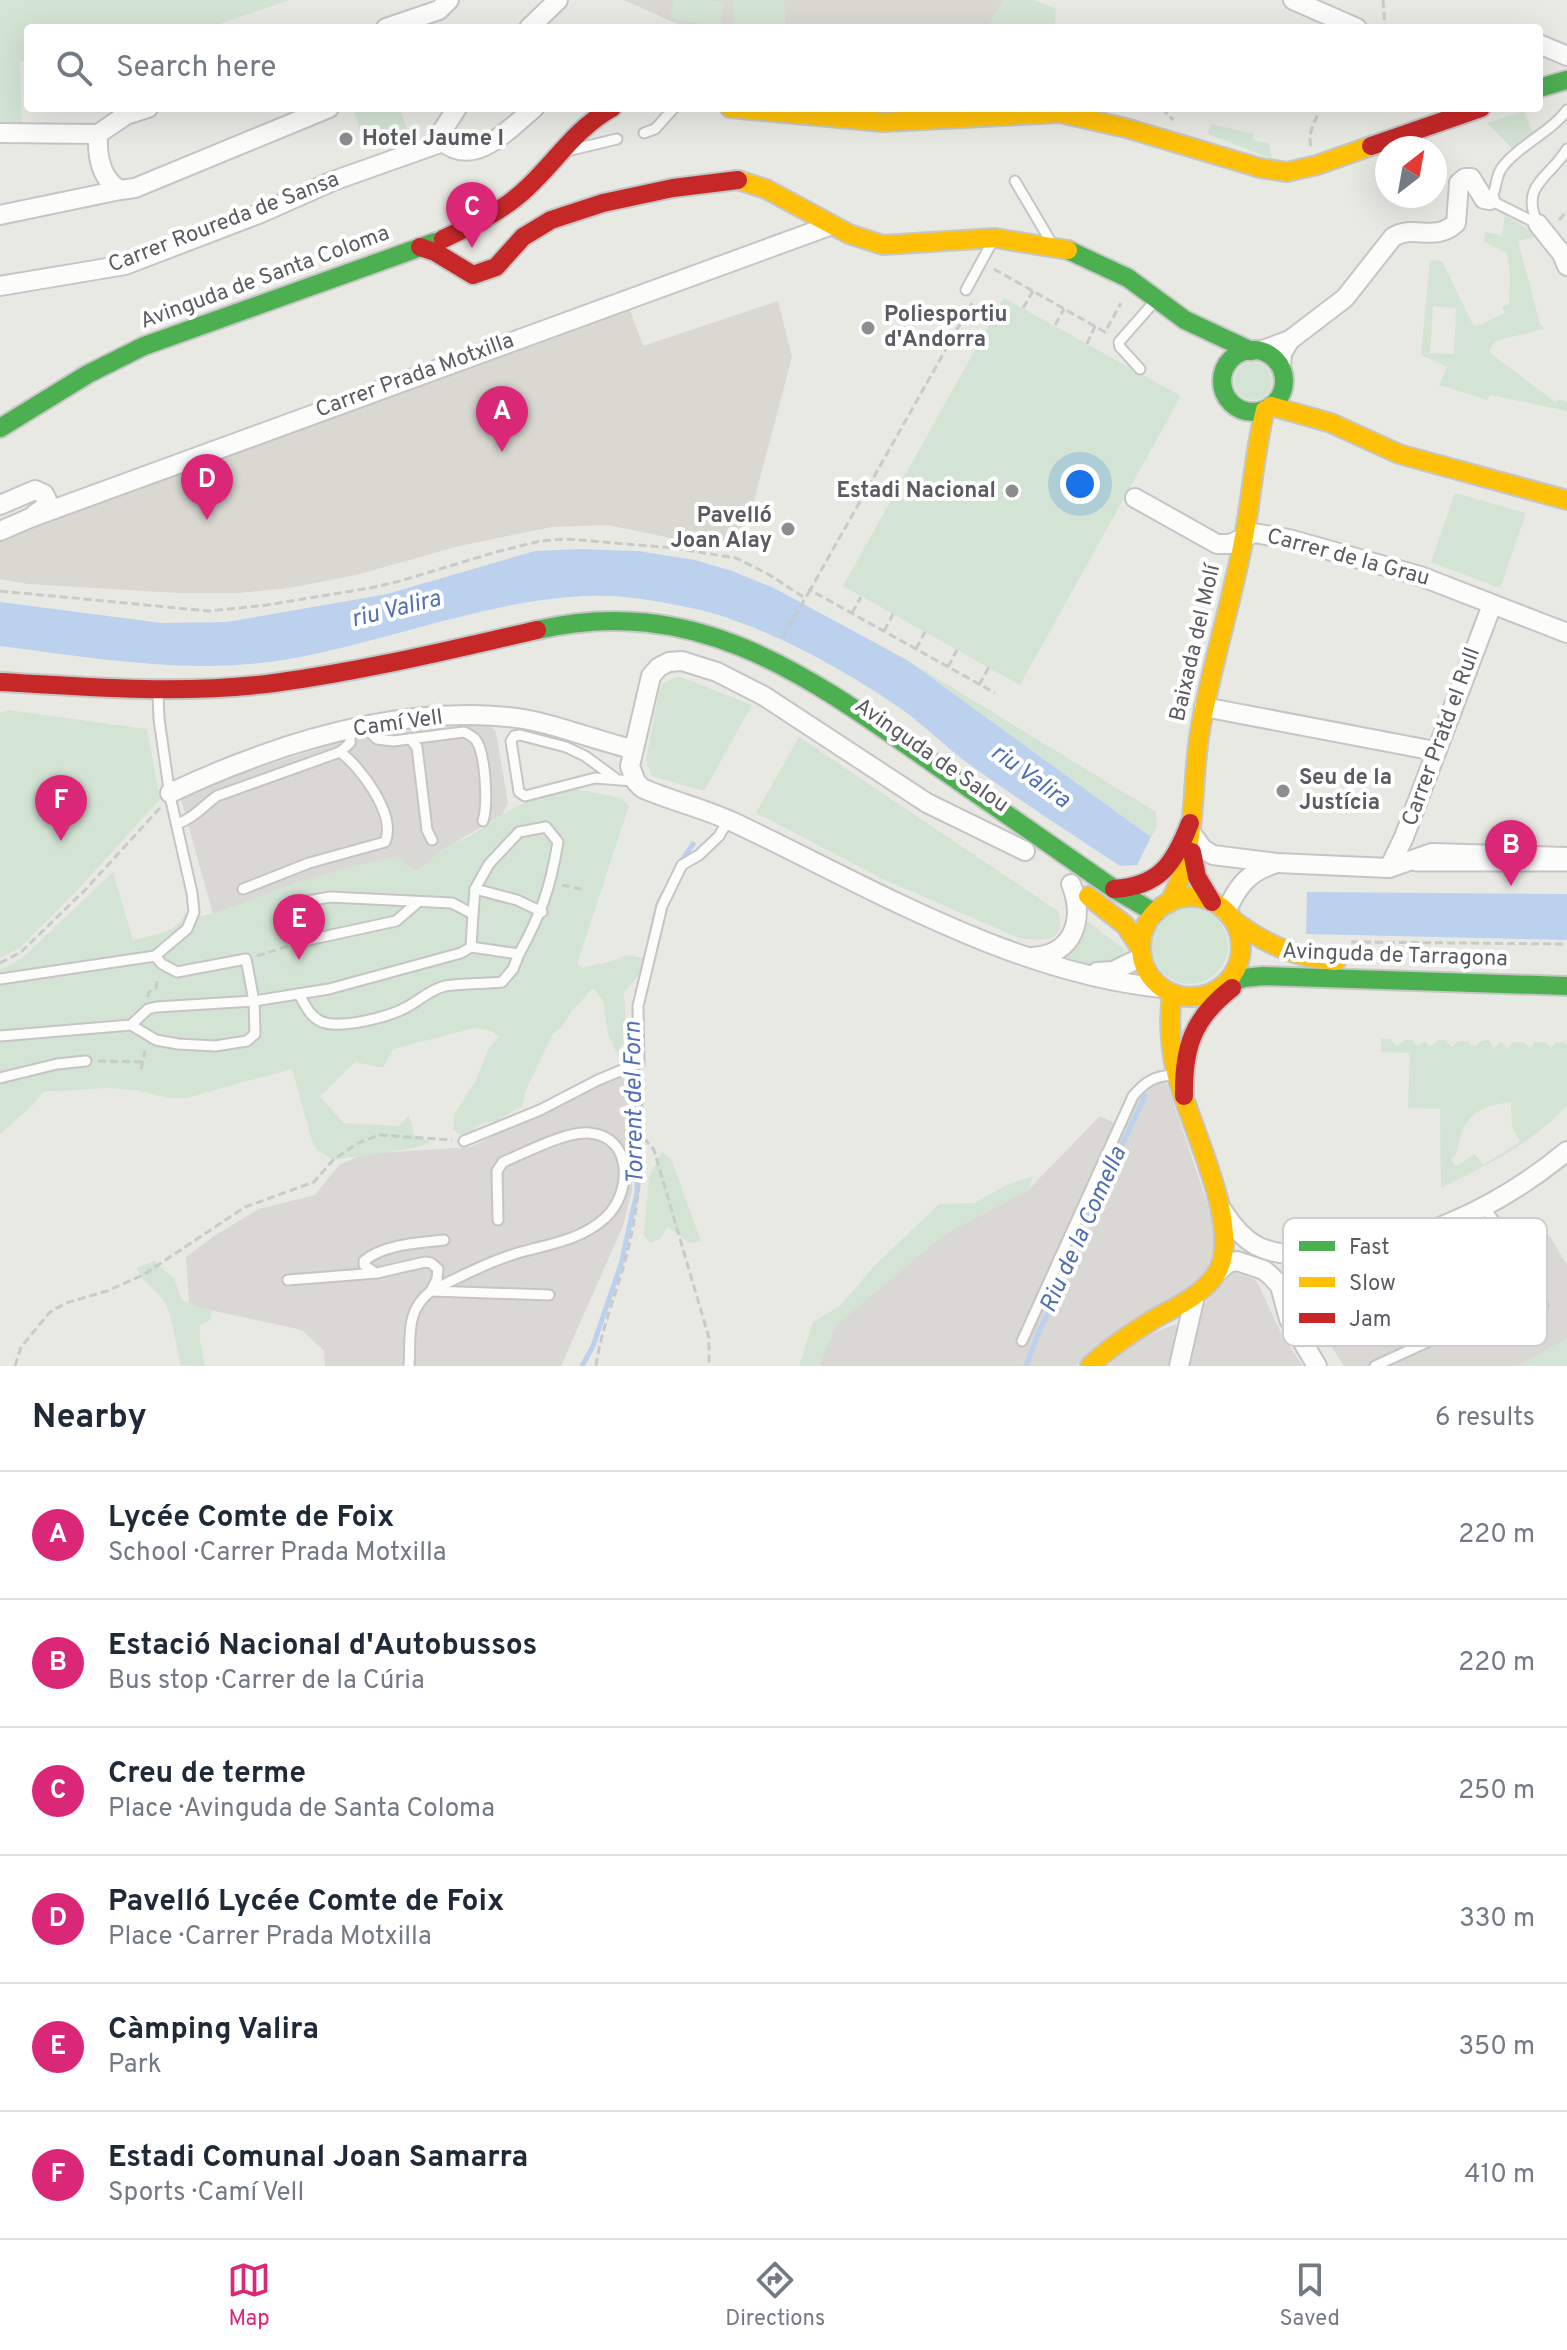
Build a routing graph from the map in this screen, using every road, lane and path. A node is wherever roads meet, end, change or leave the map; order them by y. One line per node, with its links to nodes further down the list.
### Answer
1 (449, 0): 5 (street)
2 (558, 0): 6 (street)
3 (1383, 0): 8 (path)
4 (1300, 1): 7 (street)
5 (398, 24)
6 (533, 24)
7 (1349, 24)
8 (1385, 24)
9 (1543, 46): 11 (street)
10 (1543, 53): 11 (lane)
11 (1565, 55)
12 (1567, 80): 13 (main road)
13 (1543, 87)
14 (1567, 110): 34 (lane)
15 (135, 112): 26 (street)
16 (319, 112): 33 (street)
17 (454, 112): 28 (street)
18 (529, 112): 28 (street)
19 (601, 112): 31 (main road, Avinguda de Santa Coloma)
20 (670, 112): 25 (lane)
21 (774, 112): 30 (main road)
22 (1320, 112): 30 (path)
23 (1469, 112): 30 (main road)
24 (0, 133): 26 (street)
25 (644, 133)
26 (98, 134): 33 (street)
27 (617, 139): 31 (lane)
28 (443, 142): 45 (street, Carrer Roureda de Sansa)
29 (1567, 149): 36 (lane)
30 (1317, 165)
31 (543, 172): 39 (main road, Avinguda de Santa Coloma)
32 (1015, 181): 41 (lane)
33 (120, 190): 35 (street)
34 (1490, 200): 36 (lane); 56 (street)
35 (0, 215)
36 (1538, 224): 43 (street)
37 (832, 225): 38 (main road); 42 (main road); 72 (street, Carrer Prada Motxilla)
38 (995, 238): 41 (main road); 46 (lane)
39 (443, 239): 40 (main road, Avinguda de Santa Coloma); 42 (main road)
40 (420, 247): 42 (main road); 58 (main road, Avinguda de Santa Coloma)
41 (1056, 248): 50 (main road)
42 (451, 262)
43 (1567, 266)
44 (992, 268): 47 (path)
45 (0, 286)
46 (966, 290)
47 (1033, 291): 51 (path); 52 (path)
48 (976, 295): 75 (path)
49 (1125, 295): 55 (path)
50 (1157, 299): 53 (main road); 60 (lane)
51 (1023, 308)
52 (1064, 309): 54 (path); 55 (path)
53 (1185, 320): 59 (main road); 62 (main road)
54 (1055, 325)
55 (1095, 326): 57 (path)
56 (1290, 340): 59 (street); 61 (street)
57 (1087, 344)
58 (144, 346): 65 (main road); 67 (main road, Avinguda de Santa Coloma)
59 (1256, 351): 61 (main road); 62 (main road)
60 (1140, 369)
61 (1282, 372): 64 (main road); 66 (main road)
62 (1222, 381): 63 (main road)
63 (1230, 401): 64 (main road); 68 (main road, Baixada del Molí)
64 (1268, 408): 66 (main road); 68 (main road, Baixada del Molí)
65 (0, 411)
66 (1331, 423): 70 (main road)
67 (0, 428)
68 (1251, 474): 74 (main road, Baixada del Molí)
69 (1135, 498): 74 (street, Carrer de la Grau)
70 (1567, 500)
71 (0, 505): 72 (street)
72 (30, 518): 73 (street, Carrer Prada Motxilla)
73 (0, 531)
74 (1244, 538): 79 (street, Carrer de la Grau); 95 (main road, Baixada del Molí)
75 (810, 590): 78 (path); 80 (path)
76 (0, 591): 78 (path)
77 (861, 597): 80 (path)
78 (805, 598): 86 (path)
79 (1492, 605): 85 (street, Carrer de la Grau); 100 (street, Carrer Pratd el Rull)
80 (852, 613): 83 (path)
81 (893, 614): 83 (path)
82 (676, 626): 93 (main road, Avinguda de Salou); 96 (main road, Avinguda de Salou); 119 (main road, Avinguda de Salou)
83 (884, 631): 87 (path)
84 (925, 632): 87 (path)
85 (1567, 633)
86 (779, 644)
87 (916, 649): 89 (path)
88 (957, 650): 89 (path)
89 (948, 667): 92 (path)
90 (989, 667): 92 (path)
91 (0, 682): 93 (main road, Avinguda de Salou)
92 (979, 685): 94 (path)
93 (158, 690): 103 (lane)
94 (995, 693)
95 (1204, 707): 100 (street); 106 (main road, Baixada del Molí)
96 (828, 714)
97 (357, 728): 98 (lane); 101 (lane); 102 (street, Camí Vell); 103 (street, Camí Vell)
98 (410, 739): 105 (lane); 108 (lane)
99 (881, 751): 109 (main road, Avinguda de Salou)
100 (1435, 751): 113 (street, Carrer Pratd el Rull)
101 (340, 752): 107 (lane); 116 (lane)
102 (629, 769): 102 (lane); 104 (street, Camí Vell); 109 (street)
103 (170, 794): 107 (lane); 134 (path)
104 (728, 820): 132 (street, Camí Vell); 149 (lane)
105 (483, 821)
106 (1190, 823): 111 (street); 119 (main road); 121 (main road, Baixada del Molí); 122 (main road, Baixada del Molí)
107 (177, 824): 131 (lane)
108 (432, 840)
109 (1031, 855)
110 (1567, 857): 113 (street)
111 (1277, 863): 113 (street); 122 (street)
112 (1567, 866): 113 (lane)
113 (1389, 868)
114 (1065, 879): 129 (main road); 132 (street)
115 (551, 883): 117 (lane); 118 (path); 123 (lane)
116 (243, 889)
117 (475, 889): 123 (lane); 124 (lane)
118 (581, 889)
119 (1114, 889): 121 (main road, Avinguda de Salou)
120 (417, 903): 124 (lane); 125 (lane); 125 (lane)
121 (1166, 904): 122 (main road); 129 (main road)
122 (1224, 911): 135 (main road, Avinguda de Tarragona); 140 (main road)
123 (542, 912): 130 (lane)
124 (473, 914): 128 (lane)
125 (299, 942): 133 (path)
126 (1350, 942): 127 (path)
127 (1567, 944)
128 (471, 947): 130 (lane); 142 (lane)
129 (1142, 953): 136 (street, Camí Vell); 141 (main road)
130 (519, 954): 142 (lane)
131 (155, 956): 133 (lane); 138 (lane)
132 (1032, 957): 136 (street, Camí Vell)
133 (246, 959): 143 (lane)
134 (0, 963)
135 (1567, 968)
136 (1074, 971): 141 (street, Camí Vell)
137 (1263, 976): 139 (main road, Avinguda de Tarragona); 140 (main road, Avinguda de Tarragona); 153 (main road)
138 (0, 979)
139 (1567, 986)
140 (1216, 990): 141 (main road); 150 (main road)
141 (1167, 991): 150 (main road)
142 (299, 994): 143 (lane)
143 (254, 1001): 144 (lane); 144 (lane)
144 (131, 1025): 145 (lane)
145 (0, 1036)
146 (144, 1051): 148 (path)
147 (86, 1061): 148 (path); 152 (lane)
148 (142, 1062): 151 (path)
149 (639, 1063): 154 (path); 155 (lane)
150 (1176, 1066): 153 (main road); 173 (lane)
151 (141, 1069)
152 (0, 1078)
153 (1184, 1096): 157 (main road)
154 (644, 1138): 178 (path); 179 (path)
155 (464, 1141): 176 (path)
156 (1567, 1151): 158 (street)
157 (1220, 1207): 163 (street); 166 (main road)
158 (1484, 1207): 159 (street); 160 (lane)
159 (1459, 1218)
160 (1492, 1218)
161 (498, 1220): 169 (lane)
162 (444, 1240): 167 (lane)
163 (1259, 1247): 164 (street); 165 (street)
164 (1283, 1252)
165 (1283, 1271)
166 (1218, 1272): 171 (main road); 172 (street)
167 (377, 1273): 168 (lane); 169 (lane)
168 (288, 1280)
169 (431, 1291): 170 (lane); 177 (lane)
170 (549, 1295)
171 (1195, 1296): 180 (main road); 181 (street)
172 (1283, 1297)
173 (1022, 1341)
174 (1305, 1346): 182 (street)
175 (1418, 1346): 183 (lane)
176 (15, 1366)
177 (409, 1366)
178 (596, 1366)
179 (709, 1366)
180 (1090, 1366)
181 (1179, 1366)
182 (1317, 1366)
183 (1375, 1366)

